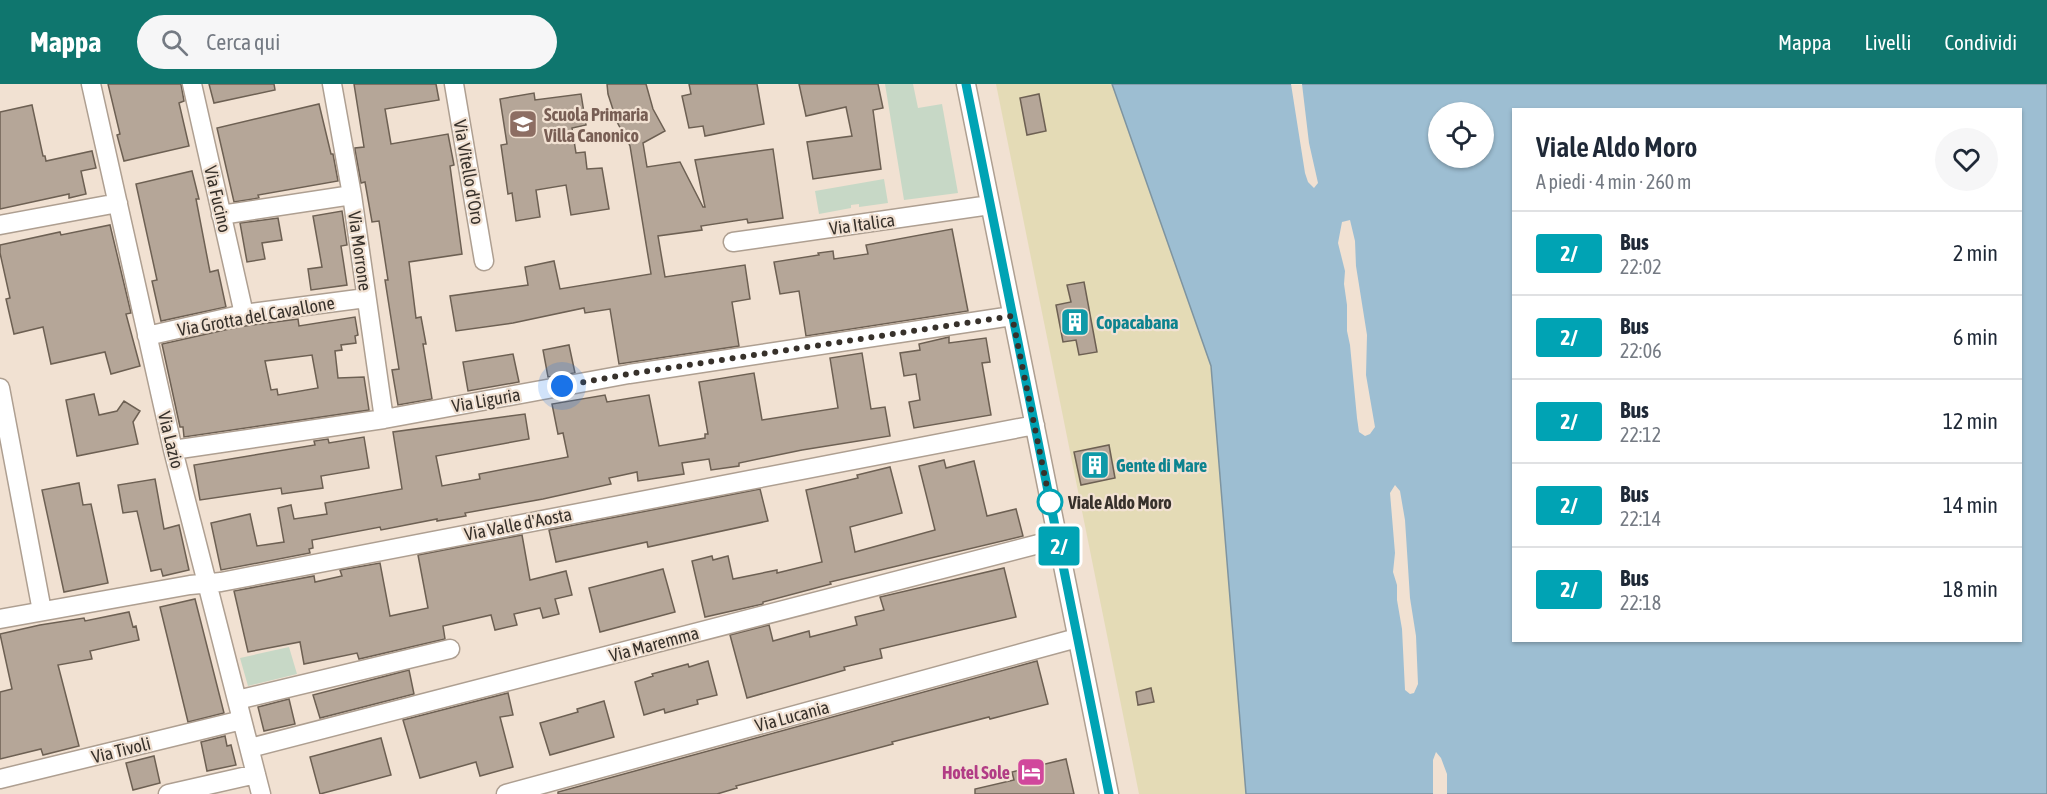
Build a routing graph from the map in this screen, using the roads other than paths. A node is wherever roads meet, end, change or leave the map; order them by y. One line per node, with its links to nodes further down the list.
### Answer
1 (91, 84): 7 (street, Via Lazio)
2 (192, 84): 9 (street, Via Fucino)
3 (332, 84): 6 (street, Via Morrone)
4 (454, 84): 12 (street, Via Vitello d'Oro)
5 (966, 84): 8 (street)
6 (352, 195): 9 (street); 13 (street, Via Morrone)
7 (118, 203): 10 (street); 16 (street, Via Lazio)
8 (990, 205): 11 (street, Via Italica); 15 (street)
9 (221, 215): 14 (street, Via Fucino)
10 (0, 225)
11 (733, 242)
12 (484, 261)
13 (366, 298): 14 (street, Via Grotta del Cavallone); 18 (street, Via Morrone)
14 (244, 314): 16 (street, Via Grotta del Cavallone)
15 (1012, 316): 18 (street, Via Liguria); 19 (street)
16 (147, 336): 20 (street, Via Lazio)
17 (0, 388): 23 (street)
18 (384, 418): 20 (street, Via Liguria)
19 (1035, 425): 21 (street); 22 (street, Via Valle d'Aosta)
20 (173, 450): 22 (street, Via Lazio)
21 (1058, 539): 25 (street); 29 (street, Via Maremma)
22 (207, 582): 23 (street, Via Valle d'Aosta); 27 (street, Via Lazio)
23 (42, 611): 24 (street, Via Valle d'Aosta)
24 (0, 620)
25 (1077, 638): 34 (street, Via Lucania); 35 (street)
26 (450, 649): 27 (street)
27 (237, 700): 28 (street, Via Lazio)
28 (242, 720): 29 (street, Via Lazio); 31 (street, Via Tivoli)
29 (250, 748): 30 (street, Via Lazio)
30 (256, 774): 32 (street); 33 (street, Via Lazio)
31 (0, 779)
32 (168, 794)
33 (261, 794)
34 (506, 794)
35 (1109, 794)

